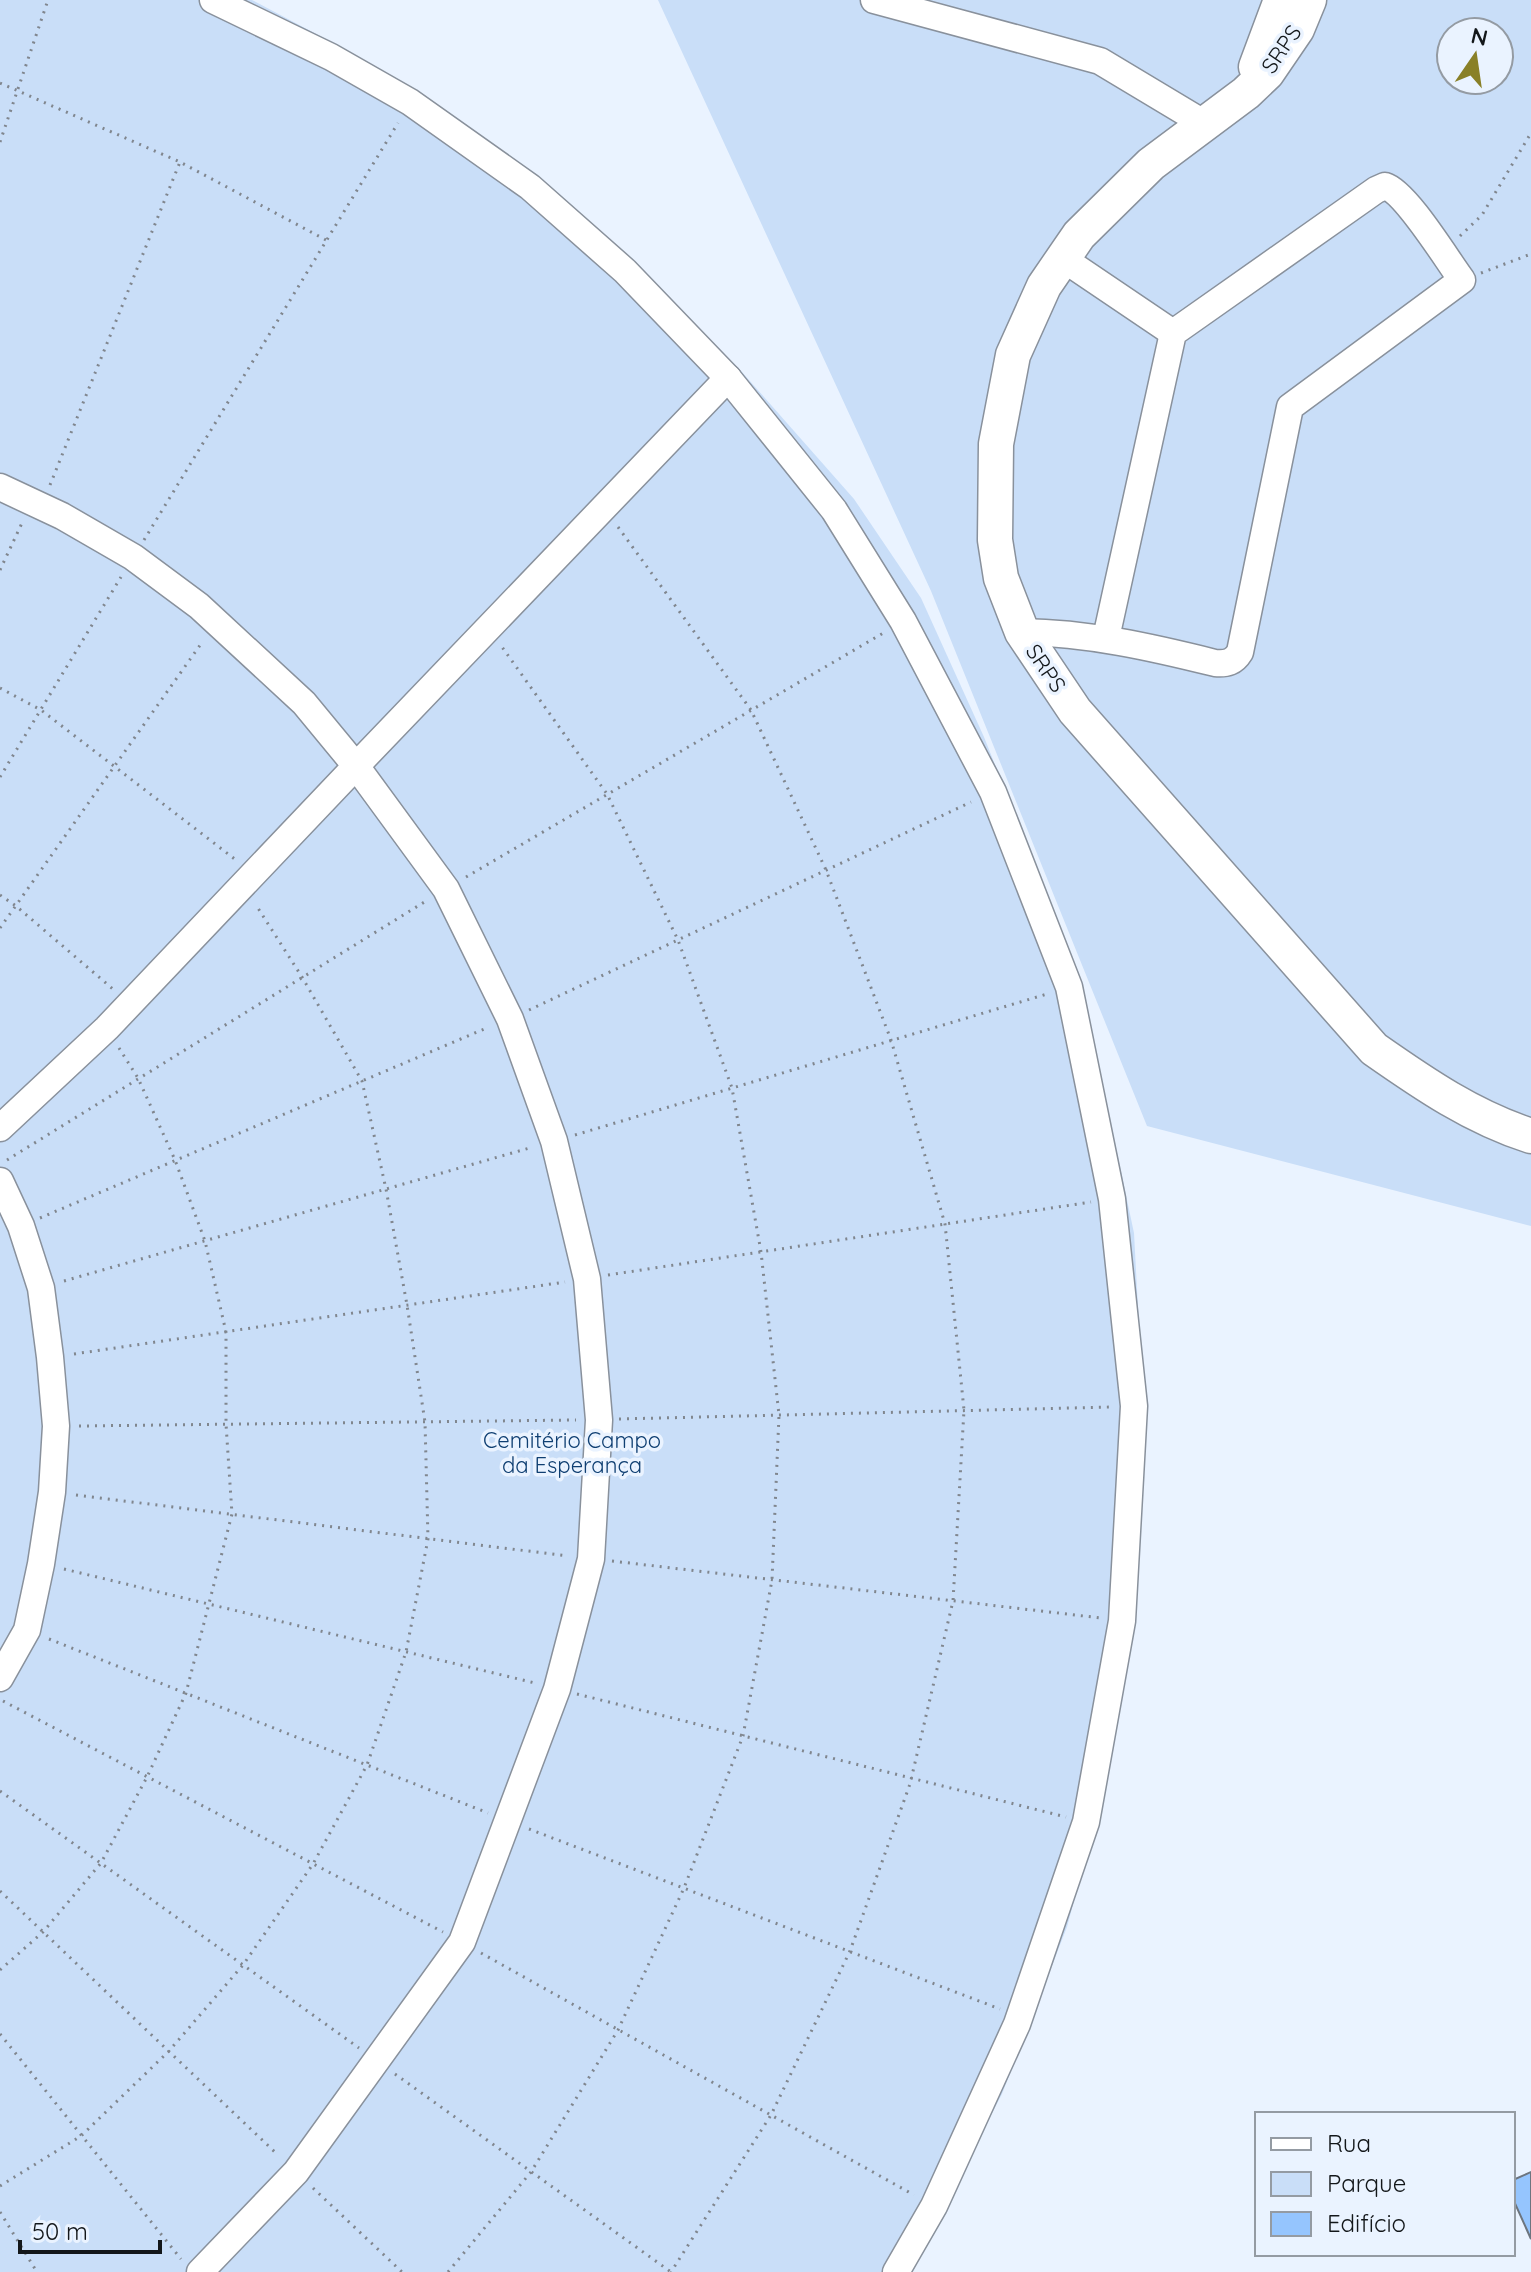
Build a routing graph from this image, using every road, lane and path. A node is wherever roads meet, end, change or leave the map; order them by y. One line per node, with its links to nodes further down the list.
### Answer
1 (48, 0): 7 (path)
2 (213, 0): 9 (lane)
3 (874, 0): 10 (lane)
4 (1281, 0): 8 (main road, SRPS)
5 (1309, 0): 8 (main road, SRPS)
6 (0, 83): 7 (path)
7 (18, 89): 12 (path); 13 (path)
8 (1246, 93): 10 (main road, SRPS)
9 (410, 102): 14 (path); 20 (lane)
10 (1205, 124): 17 (main road, SRPS)
11 (1531, 133): 15 (path)
12 (0, 142)
13 (180, 162): 14 (path); 22 (path)
14 (326, 240): 24 (path)
15 (1442, 253): 18 (lane); 19 (lane)
16 (1531, 254): 18 (path)
17 (1062, 258): 19 (lane); 28 (main road, SRPS)
18 (1462, 280): 29 (lane)
19 (1173, 333): 29 (lane)
20 (728, 378): 23 (lane); 64 (lane)
21 (0, 487): 22 (lane)
22 (37, 504): 24 (lane); 25 (path)
23 (603, 508): 27 (lane); 63 (path)
24 (133, 557): 26 (lane); 31 (path)
25 (0, 570)
26 (217, 622): 32 (path); 33 (lane)
27 (489, 628): 33 (lane); 56 (path)
28 (1022, 632): 29 (lane); 42 (main road, SRPS)
29 (1106, 638)
30 (0, 688): 31 (path)
31 (41, 710): 32 (path); 34 (path)
32 (115, 765): 35 (path); 37 (path)
33 (356, 766): 35 (lane); 53 (lane)
34 (0, 777)
35 (248, 879): 39 (lane); 49 (path)
36 (0, 895): 37 (path)
37 (16, 906): 38 (path); 39 (path)
38 (0, 928)
39 (130, 1004): 40 (lane)
40 (107, 1028): 41 (lane); 46 (path)
41 (0, 1128)
42 (1531, 1136)
43 (0, 1181): 44 (lane)
44 (0, 1678)
45 (0, 1791): 46 (path)
46 (101, 1863): 48 (path); 49 (path)
47 (0, 1891): 48 (path)
48 (43, 1932): 50 (path); 52 (path)
49 (243, 1965): 52 (path); 53 (path)
50 (0, 1970)
51 (0, 2034): 54 (path)
52 (169, 2051): 54 (path); 55 (path)
53 (377, 2061): 55 (lane); 56 (path)
54 (81, 2136): 57 (path); 59 (path)
55 (296, 2172): 59 (lane); 61 (path)
56 (531, 2172): 62 (path); 63 (path)
57 (0, 2186)
58 (0, 2212): 60 (path)
59 (191, 2266)
60 (37, 2272)
61 (402, 2272)
62 (448, 2272)
63 (671, 2272)
64 (896, 2272)

